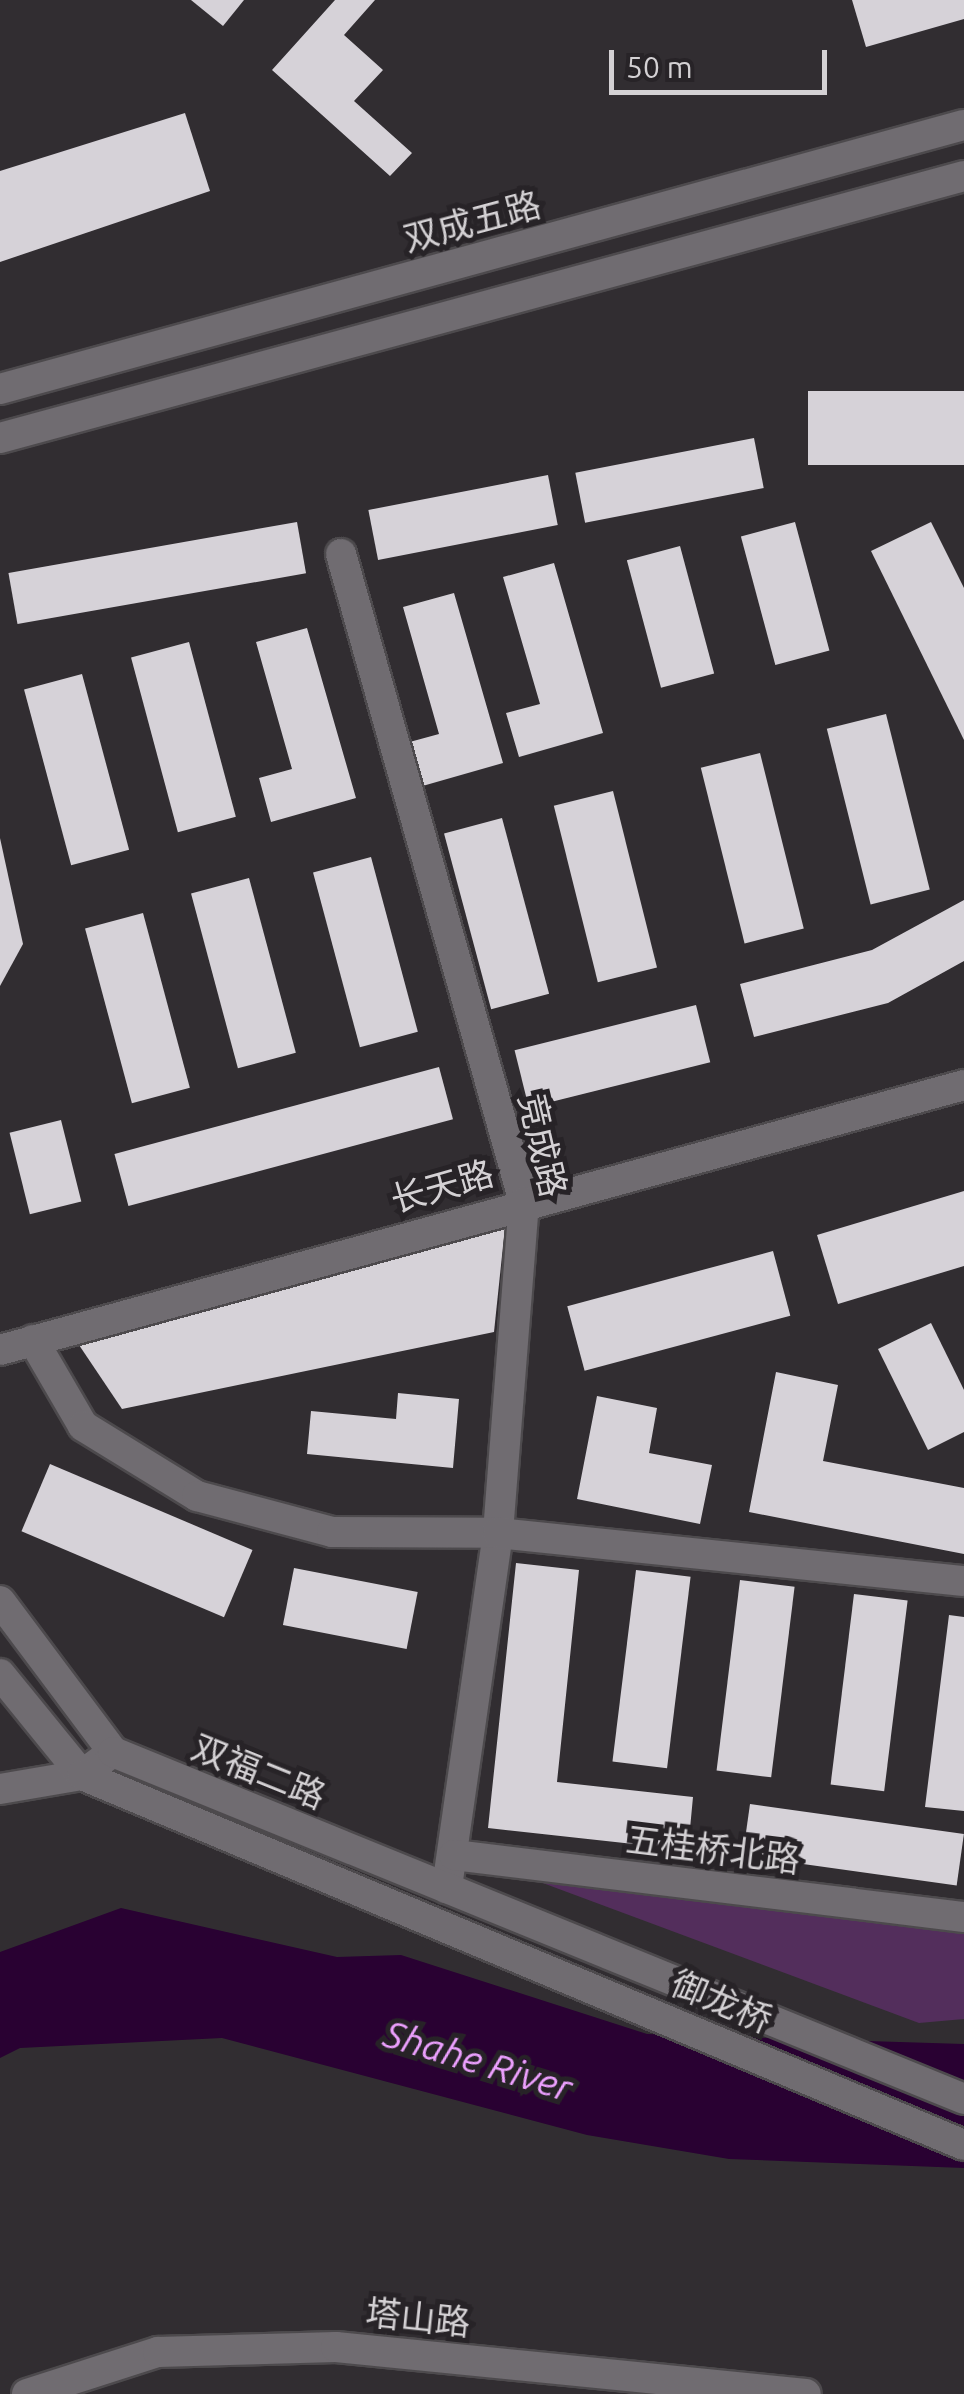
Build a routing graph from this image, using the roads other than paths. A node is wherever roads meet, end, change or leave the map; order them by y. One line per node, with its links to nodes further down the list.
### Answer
1 (964, 125): 3 (street, 双成五路)
2 (964, 176): 4 (street)
3 (0, 390)
4 (0, 438)
5 (341, 554): 7 (street, 竞成路)
6 (964, 1085): 7 (street, 长天路)
7 (524, 1202): 8 (street, 长天路); 10 (street, 竞成路)
8 (33, 1340): 9 (street, 长天路); 10 (street)
9 (0, 1350)
10 (498, 1533): 11 (street); 17 (street, 竞成路)
11 (964, 1581)
12 (0, 1602): 14 (street)
13 (0, 1674): 15 (street, 双福二路)
14 (113, 1752): 15 (street); 18 (street, 双福二路)
15 (82, 1775): 16 (street); 20 (street, 双福二路)
16 (0, 1789)
17 (454, 1855): 18 (street, 竞成路); 19 (street, 五桂桥北路)
18 (447, 1888): 21 (street, 双福二路)
19 (964, 1916)
20 (450, 1926): 23 (street, 御龙桥)
21 (553, 1930): 22 (street, 御龙桥)
22 (964, 2099)
23 (964, 2145)
24 (27, 2394): 25 (street, 塔山路)
25 (806, 2394)

